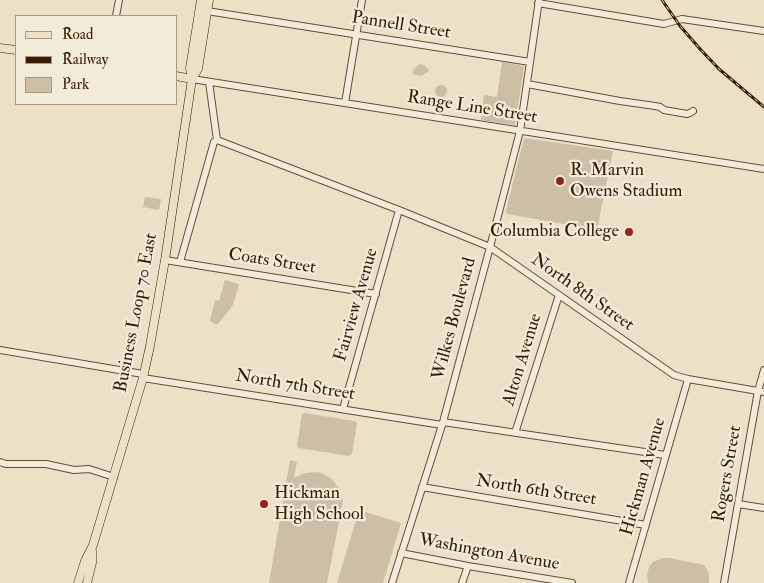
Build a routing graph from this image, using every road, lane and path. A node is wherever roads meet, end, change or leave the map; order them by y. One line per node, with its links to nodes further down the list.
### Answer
1 (119, 0): 7 (street)
2 (201, 0): 14 (main road, Business Loop 70 East)
3 (209, 0): 6 (main road, Business Loop 70 East)
4 (362, 0): 9 (street)
5 (539, 2): 8 (street); 12 (street, Wilkes Boulevard)
6 (207, 11): 9 (street, Pannell Street); 14 (main road, Business Loop 70 East)
7 (116, 15)
8 (764, 31)
9 (356, 34): 12 (street, Pannell Street); 17 (street)
10 (0, 48): 11 (main road)
11 (15, 50)
12 (530, 62): 16 (street, Wilkes Boulevard)
13 (178, 76): 14 (main road, Range Line Street)
14 (192, 79): 15 (street, Range Line Street); 24 (main road, Business Loop 70 East)
15 (209, 82): 17 (street, Range Line Street); 20 (street)
16 (527, 84): 18 (street); 19 (street, Wilkes Boulevard)
17 (345, 103): 19 (street, Range Line Street)
18 (693, 111)
19 (520, 131): 21 (street, Range Line Street); 23 (street, Wilkes Boulevard)
20 (218, 140): 22 (street, North 8th Street); 25 (street)
21 (764, 169)
22 (399, 210): 23 (street, North 8th Street); 26 (street, Fairview Avenue)
23 (490, 247): 27 (street, North 8th Street); 34 (street, Wilkes Boulevard)
24 (164, 260): 25 (street, Coats Street); 30 (main road, Business Loop 70 East)
25 (180, 262): 26 (street, Coats Street)
26 (376, 294): 33 (street, Fairview Avenue)
27 (559, 295): 31 (street, North 8th Street); 35 (street, Alton Avenue)
28 (0, 350): 30 (street, North 7th Street)
29 (764, 370): 32 (street, Rogers Street)
30 (143, 376): 33 (street, North 7th Street); 38 (main road, Business Loop 70 East)
31 (688, 379): 32 (street, North 8th Street); 36 (street, Hickman Avenue)
32 (761, 392): 40 (street, Rogers Street)
33 (343, 409): 34 (street, North 7th Street)
34 (442, 423): 35 (street, North 7th Street); 39 (street, Wilkes Boulevard)
35 (516, 433): 36 (street, North 7th Street)
36 (665, 455): 42 (street, Hickman Avenue)
37 (0, 462): 38 (street)
38 (114, 477): 43 (main road, Business Loop 70 East)
39 (422, 487): 42 (street, North 6th Street); 44 (street, Wilkes Boulevard)
40 (738, 504): 41 (street); 53 (street, Rogers Street)
41 (764, 508)
42 (646, 524): 52 (street, Hickman Avenue)
43 (92, 548): 47 (main road, Business Loop 70 East); 48 (main road, Business Loop 70 East)
44 (401, 553): 45 (street, Washington Avenue); 49 (street, Wilkes Boulevard)
45 (468, 566): 46 (street, Washington Avenue); 50 (street)
46 (539, 580): 51 (street, Washington Avenue)
47 (78, 583)
48 (87, 583)
49 (392, 583)
50 (462, 583)
51 (572, 583)
52 (629, 583)
53 (724, 583)

